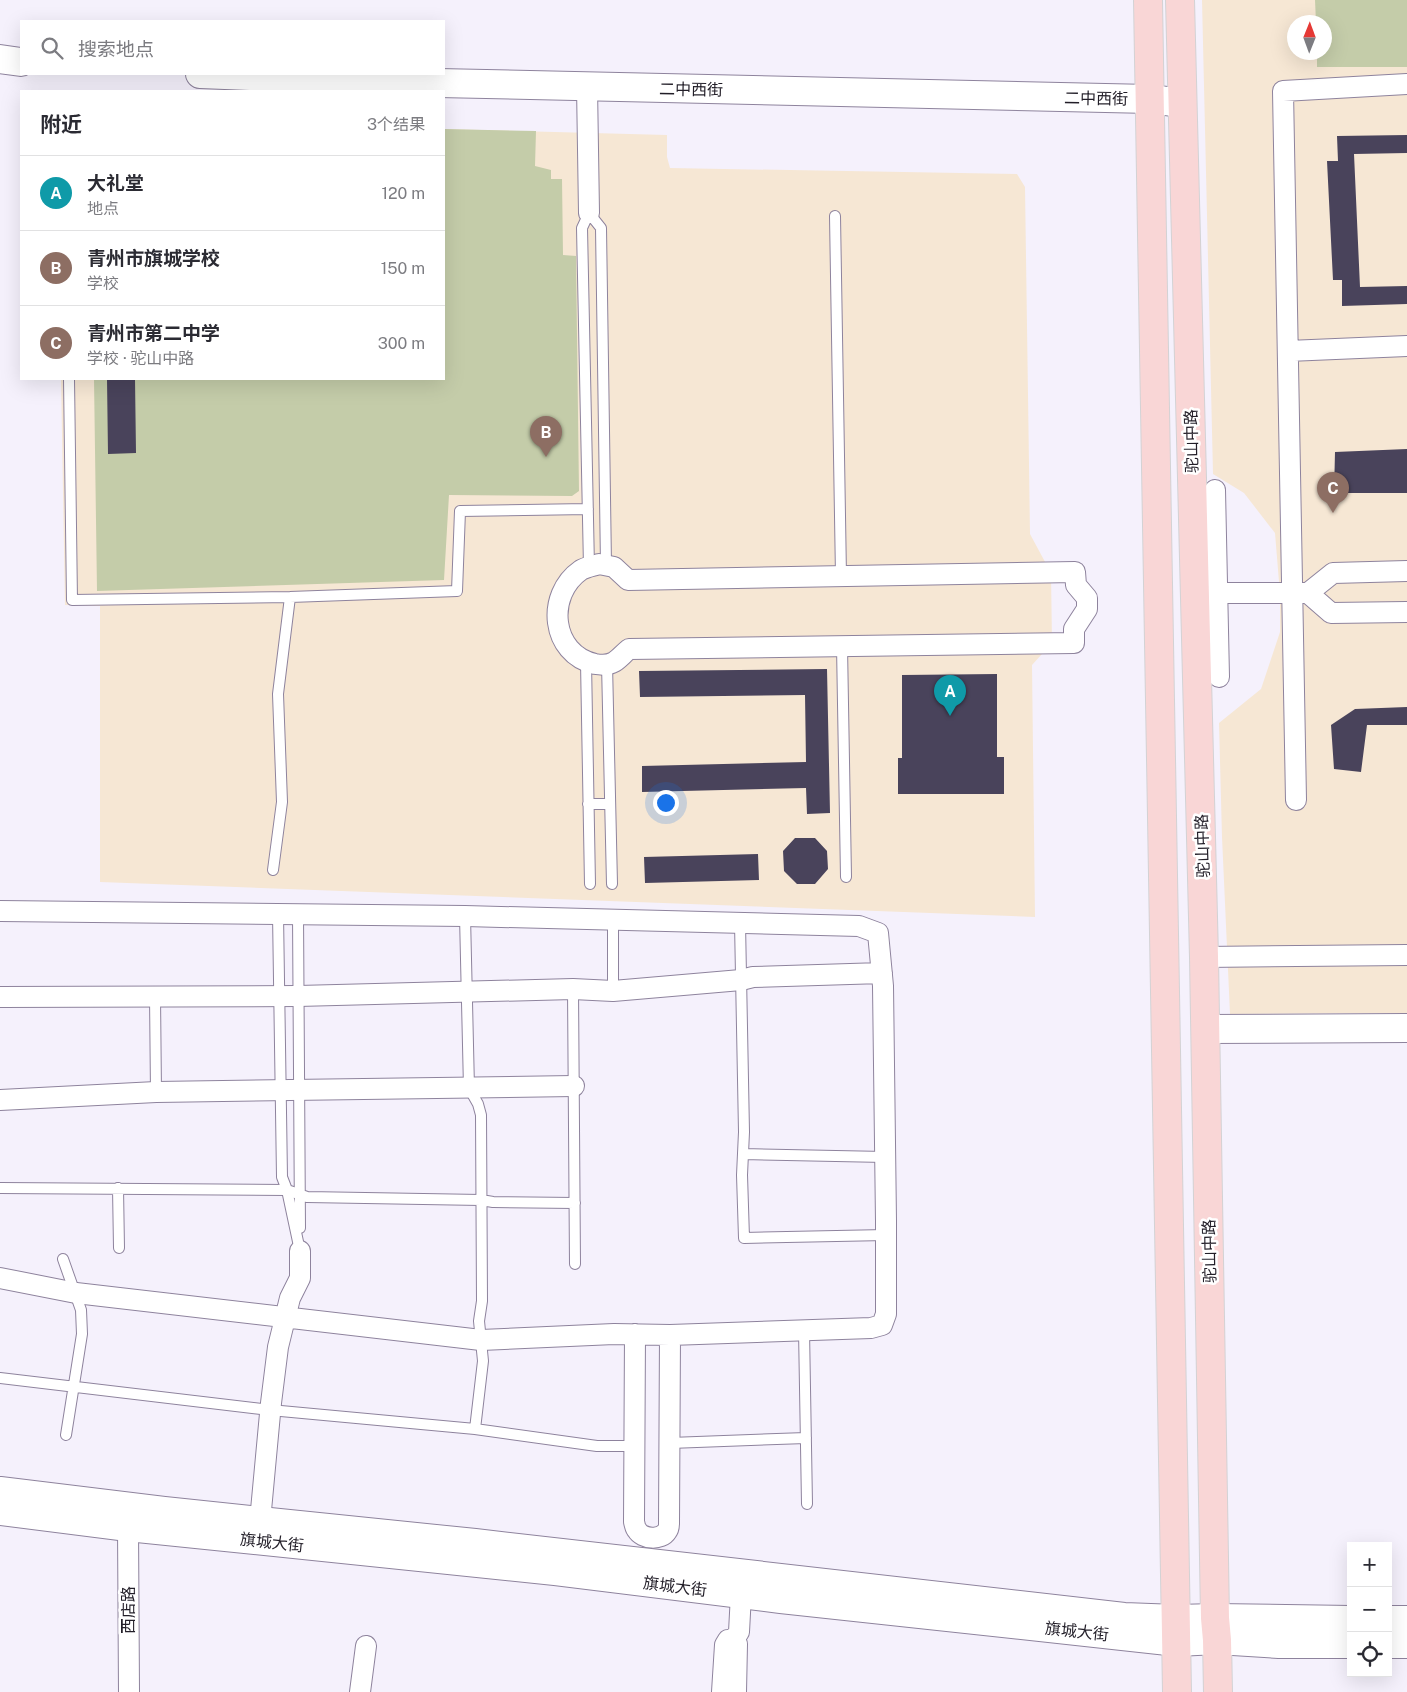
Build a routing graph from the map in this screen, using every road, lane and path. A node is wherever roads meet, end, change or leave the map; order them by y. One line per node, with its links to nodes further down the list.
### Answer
1 (1148, 0): 8 (main road)
2 (1180, 0): 9 (main road, 驼山中路)
3 (0, 59): 4 (main road)
4 (20, 62)
5 (226, 75): 7 (main road, 二中西街)
6 (1407, 84): 13 (street)
7 (587, 86): 8 (main road, 二中西街); 10 (street)
8 (1150, 99): 9 (main road, 二中西街); 97 (main road)
9 (1182, 103): 42 (main road, 驼山中路)
10 (589, 213): 16 (lane); 17 (lane)
11 (835, 216): 19 (lane)
12 (1407, 346): 13 (street)
13 (1288, 351): 21 (street)
14 (70, 380): 22 (lane)
15 (1216, 490): 20 (street)
16 (588, 509): 17 (lane); 22 (lane)
17 (598, 566): 19 (street); 25 (street)
18 (1407, 571): 21 (street)
19 (840, 576): 24 (street)
20 (1217, 593): 21 (street); 27 (street)
21 (1300, 594): 23 (street); 28 (street)
22 (290, 597): 31 (lane)
23 (1407, 612)
24 (842, 646): 26 (street); 32 (lane)
25 (586, 662): 26 (street); 29 (lane)
26 (607, 664): 30 (lane)
27 (1219, 677)
28 (1296, 800)
29 (588, 804): 30 (lane); 33 (lane)
30 (610, 804): 34 (lane)
31 (273, 870)
32 (846, 876)
33 (590, 884)
34 (612, 884)
35 (0, 911): 36 (street)
36 (278, 914): 37 (street); 49 (lane)
37 (298, 914): 38 (street); 49 (lane)
38 (465, 916): 39 (street); 47 (lane)
39 (613, 920): 40 (street); 46 (lane)
40 (740, 923): 43 (street); 44 (lane)
41 (1407, 955): 42 (street)
42 (1204, 957): 52 (main road, 驼山中路)
43 (882, 973): 44 (street); 59 (street)
44 (740, 980): 46 (street); 58 (lane)
45 (573, 989): 46 (street); 47 (street); 53 (lane)
46 (613, 991)
47 (466, 992): 49 (street); 54 (lane)
48 (155, 996): 49 (street); 50 (street); 56 (lane)
49 (288, 996): 55 (lane); 55 (lane)
50 (0, 998)
51 (1407, 1028): 52 (main road)
52 (1206, 1029): 96 (main road, 驼山中路)
53 (574, 1086): 54 (street); 65 (lane)
54 (469, 1088): 55 (street); 64 (lane)
55 (290, 1090): 56 (street); 62 (lane); 63 (lane)
56 (156, 1092): 57 (street)
57 (0, 1100)
58 (743, 1154): 59 (lane); 66 (lane)
59 (885, 1157): 66 (street)
60 (0, 1188): 61 (lane)
61 (118, 1188): 62 (lane); 67 (lane)
62 (287, 1190): 63 (lane); 68 (lane)
63 (299, 1194): 64 (lane); 68 (lane)
64 (481, 1200): 65 (lane); 77 (lane)
65 (575, 1204): 70 (lane)
66 (886, 1235): 74 (street)
67 (119, 1248)
68 (300, 1251): 73 (street)
69 (63, 1259): 72 (lane)
70 (575, 1264)
71 (0, 1278): 72 (street)
72 (76, 1293): 73 (street); 79 (lane)
73 (285, 1317): 77 (street); 80 (street)
74 (804, 1330): 76 (street); 83 (lane)
75 (636, 1334): 76 (street); 77 (street); 85 (street)
76 (670, 1335): 84 (street)
77 (481, 1340): 81 (lane)
78 (0, 1378): 79 (lane)
79 (74, 1387): 80 (lane); 82 (lane)
80 (270, 1410): 81 (lane); 89 (street)
81 (475, 1429): 85 (lane)
82 (66, 1434)
83 (806, 1438): 84 (lane); 87 (lane)
84 (670, 1443): 91 (street)
85 (634, 1446): 91 (street)
86 (0, 1491): 89 (main road, 旗城大街)
87 (807, 1504)
88 (0, 1511): 90 (main road, 旗城大街)
89 (260, 1521): 91 (main road, 旗城大街)
90 (128, 1527): 92 (main road, 旗城大街); 103 (street, 西店路)
91 (652, 1550): 97 (main road, 旗城大街)
92 (742, 1594): 97 (main road, 旗城大街); 98 (street)
93 (1347, 1620): 96 (main road, 旗城大街)
94 (1392, 1620): 95 (main road)
95 (1407, 1620)
96 (1216, 1629): 97 (main road, 旗城大街); 99 (main road, 旗城大街); 108 (main road, 驼山中路)
97 (1177, 1631): 107 (main road)
98 (733, 1640): 105 (street); 106 (street)
99 (1347, 1644)
100 (1392, 1644): 101 (main road)
101 (1407, 1644)
102 (366, 1646): 104 (street)
103 (129, 1692)
104 (360, 1692)
105 (722, 1692)
106 (736, 1692)
107 (1178, 1692)
108 (1218, 1692)

